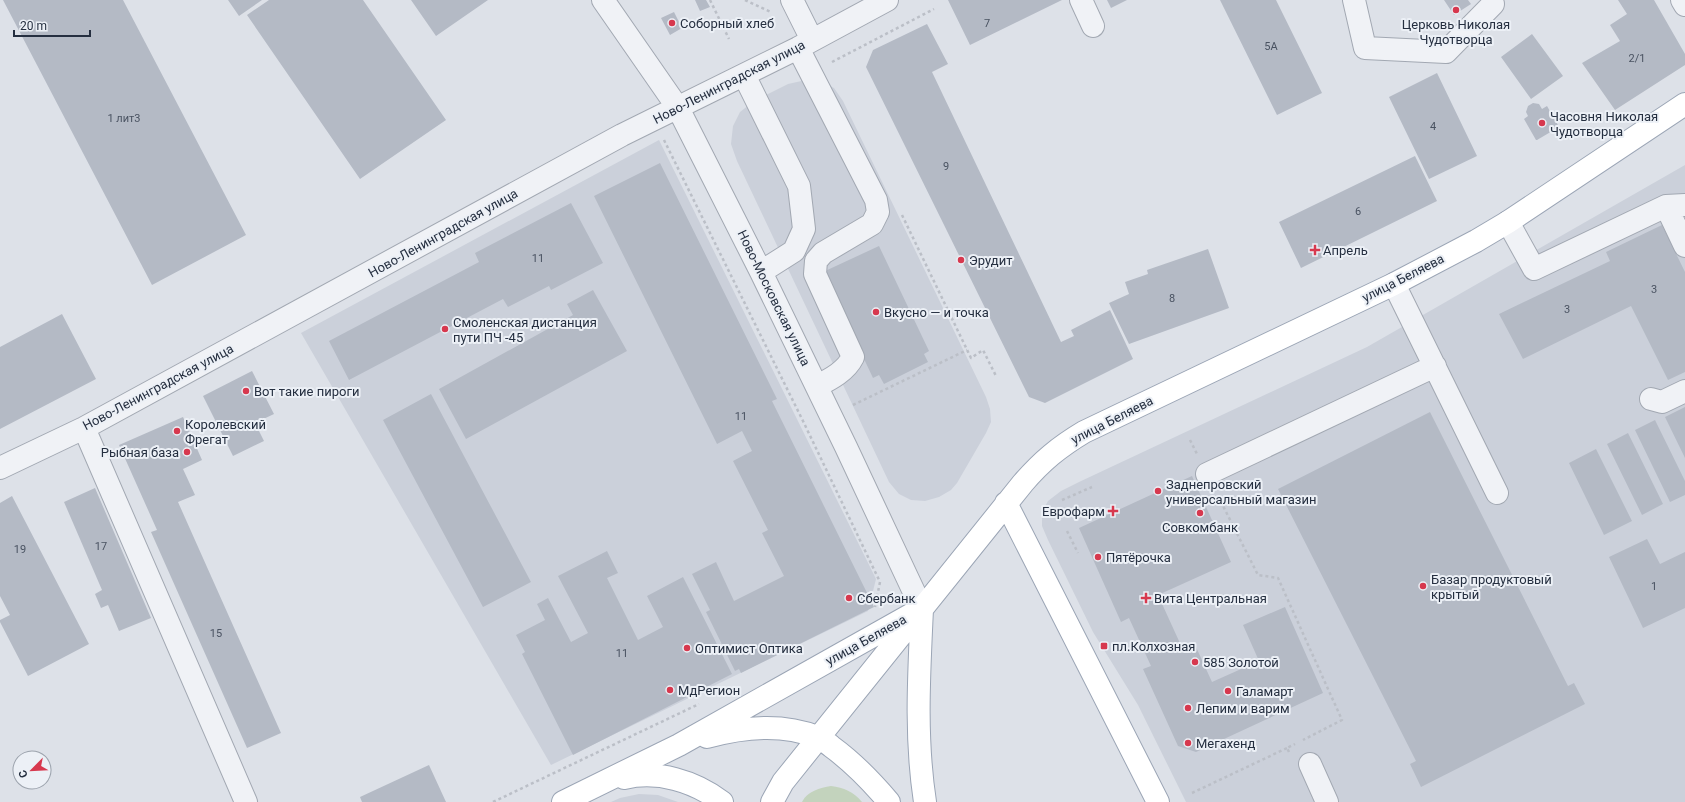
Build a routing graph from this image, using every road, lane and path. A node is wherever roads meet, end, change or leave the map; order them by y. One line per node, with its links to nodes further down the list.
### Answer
1 (603, 0): 18 (street, Ново-Московская улица)
2 (710, 0): 13 (path)
3 (745, 0): 10 (path)
4 (1081, 0): 12 (street)
5 (1354, 0): 8 (street)
6 (1682, 0): 9 (street)
7 (876, 2): 14 (street, Ново-Ленинградская улица)
8 (1493, 4)
9 (1685, 5)
10 (784, 8): 14 (street)
11 (934, 9): 15 (path)
12 (1093, 26)
13 (729, 39)
14 (805, 44): 16 (street, Ново-Ленинградская улица); 29 (street)
15 (830, 64)
16 (744, 75): 18 (street, Ново-Ленинградская улица); 24 (street)
17 (1685, 104): 22 (main road, улица Беляева)
18 (678, 108): 24 (street, Ново-Московская улица); 33 (street, Ново-Ленинградская улица)
19 (662, 134): 44 (path)
20 (1675, 206): 22 (street); 23 (street)
21 (902, 214): 26 (path)
22 (1508, 222): 25 (main road, улица Беляева)
23 (1685, 246)
24 (761, 272): 29 (street, Ново-Московская улица)
25 (1394, 284): 27 (street); 40 (main road, улица Беляева)
26 (968, 350): 28 (path); 32 (path)
27 (1435, 366): 36 (street); 38 (street)
28 (996, 376)
29 (817, 386): 43 (street, Ново-Московская улица)
30 (1685, 391): 31 (street)
31 (1651, 399)
32 (847, 408)
33 (84, 428): 35 (street, Ново-Ленинградская улица); 53 (street)
34 (1190, 440): 36 (path)
35 (0, 468)
36 (1207, 474): 48 (path)
37 (1092, 487): 39 (path)
38 (1497, 493)
39 (1062, 500)
40 (1006, 503): 43 (main road, улица Беляева); 60 (main road)
41 (1067, 531): 42 (path)
42 (1078, 553)
43 (922, 609): 46 (main road); 47 (main road, улица Беляева); 59 (main road)
44 (874, 612)
45 (700, 704): 54 (path)
46 (819, 738): 47 (main road); 57 (main road); 58 (main road)
47 (678, 745): 51 (main road, улица Беляева)
48 (1287, 748): 49 (path); 52 (path)
49 (1290, 754)
50 (1310, 764): 61 (street)
51 (603, 783): 55 (main road, улица Беляева); 56 (main road)
52 (1192, 793)
53 (246, 802)
54 (492, 802)
55 (563, 802)
56 (722, 802)
57 (772, 802)
58 (890, 802)
59 (925, 802)
60 (1158, 802)
61 (1327, 802)

